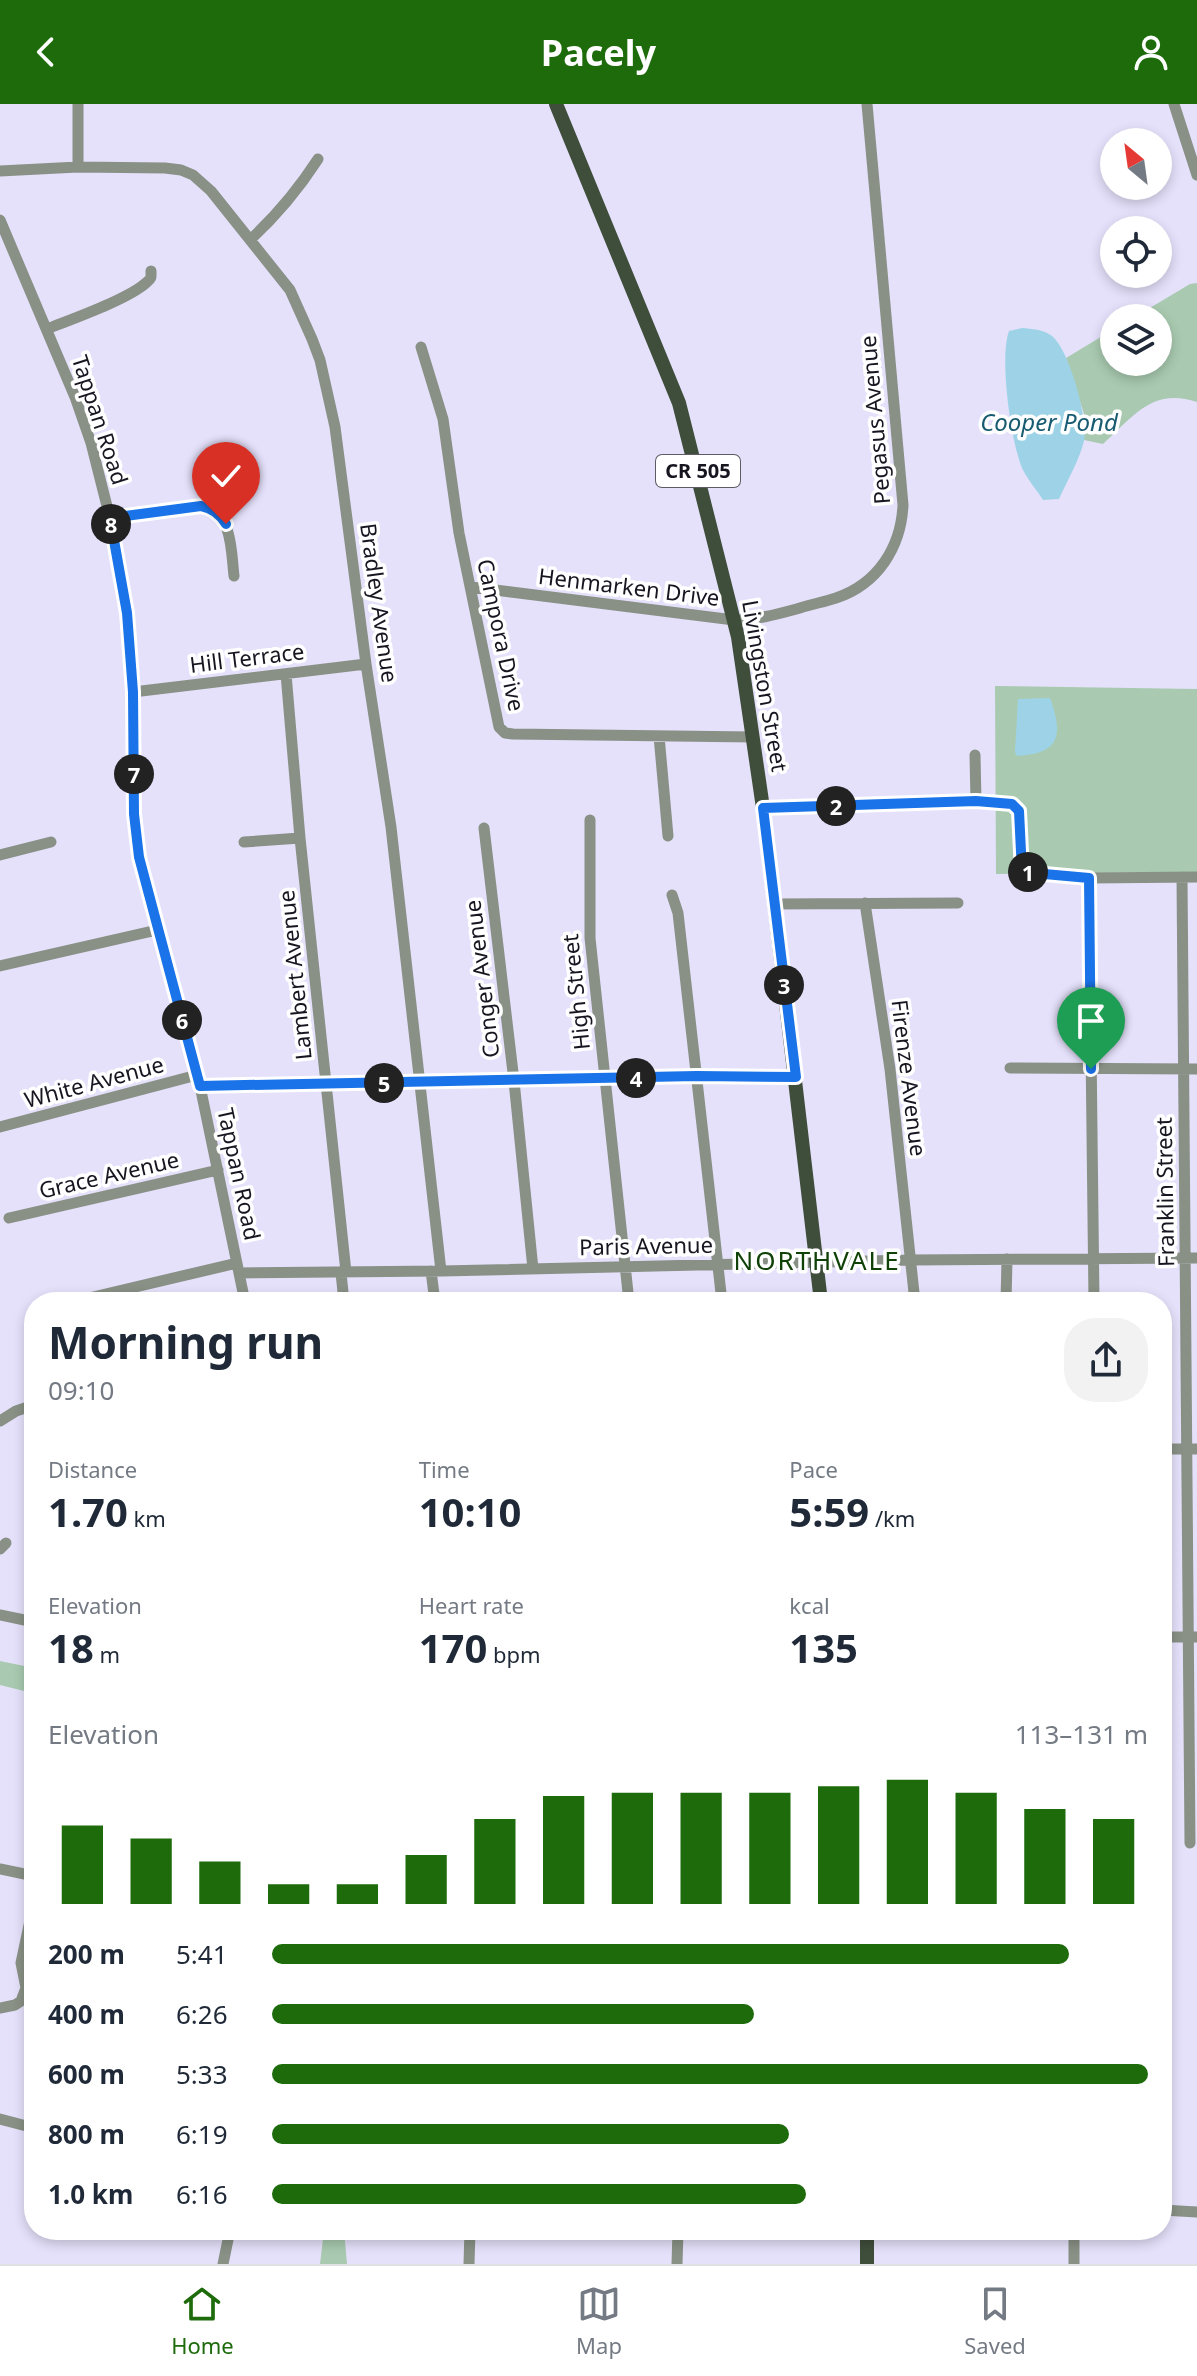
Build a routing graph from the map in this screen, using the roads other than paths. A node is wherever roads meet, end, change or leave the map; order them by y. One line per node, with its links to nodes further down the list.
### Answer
1 (78, 104): 6 (street)
2 (556, 104): 17 (main road, Livingston Street / CR 505)
3 (867, 104): 17 (street, Pegasus Avenue)
4 (1174, 104): 8 (street)
5 (318, 159): 10 (street)
6 (78, 167): 7 (street, Bradley Avenue); 10 (street, Bradley Avenue)
7 (0, 171)
8 (1197, 175)
9 (0, 220): 12 (street, Tappan Road)
10 (250, 240): 18 (street, Bradley Avenue)
11 (151, 271): 12 (street)
12 (47, 329): 14 (street, Tappan Road)
13 (421, 347): 16 (street, Campora Drive)
14 (110, 518): 15 (street); 20 (street, Tappan Road)
15 (234, 576)
16 (471, 587): 17 (street, Henmarken Drive); 21 (street, Campora Drive)
17 (734, 620): 22 (main road, Livingston Street / CR 505)
18 (366, 664): 19 (street, Hill Terrace); 51 (street, Bradley Avenue)
19 (286, 674): 20 (street, Hill Terrace); 29 (street, Lambert Avenue)
20 (133, 692): 40 (street, Tappan Road)
21 (659, 736): 22 (street, Campora Drive); 28 (street)
22 (753, 737): 25 (main road, Livingston Street / CR 505)
23 (975, 755): 24 (street)
24 (976, 801): 25 (street); 35 (street)
25 (763, 808): 39 (main road, Livingston Street / CR 505)
26 (590, 820): 48 (street, High Street)
27 (484, 828): 50 (street, Conger Avenue)
28 (668, 836)
29 (300, 838): 31 (street); 52 (street, Lambert Avenue)
30 (51, 842): 32 (street)
31 (244, 842)
32 (0, 855)
33 (1182, 877): 34 (street); 35 (street); 44 (street, Franklin Street)
34 (1197, 877)
35 (1089, 878): 43 (street)
36 (672, 895): 46 (street)
37 (865, 903): 38 (street); 39 (street); 59 (street, Firenze Avenue)
38 (958, 903)
39 (774, 904): 47 (main road, Livingston Street / CR 505)
40 (157, 930): 41 (street); 49 (street, Tappan Road)
41 (0, 966)
42 (1010, 1068): 43 (street)
43 (1091, 1069): 44 (street); 56 (street)
44 (1183, 1069): 45 (street); 57 (street, Franklin Street)
45 (1197, 1069)
46 (697, 1076): 47 (street, White Avenue); 48 (street, White Avenue); 61 (street)
47 (796, 1077): 60 (main road, Livingston Street / CR 505)
48 (605, 1079): 50 (street, White Avenue); 62 (street, High Street)
49 (199, 1080): 52 (street, White Avenue); 53 (street, White Avenue); 54 (street, Tappan Road)
50 (514, 1081): 51 (street, White Avenue); 64 (street, Conger Avenue)
51 (420, 1083): 52 (street, White Avenue); 65 (street, Bradley Avenue)
52 (327, 1084): 66 (street, Lambert Avenue)
53 (0, 1127)
54 (218, 1170): 55 (street, Grace Avenue); 63 (street, Tappan Road)
55 (9, 1218)
56 (1093, 1258): 57 (street, Paris Avenue); 58 (street, Paris Avenue); 76 (street)
57 (1192, 1258): 79 (street, Franklin Street)
58 (1007, 1259): 59 (street, Paris Avenue); 75 (street)
59 (910, 1260): 60 (street, Paris Avenue); 74 (street, Firenze Avenue)
60 (817, 1261): 61 (street, Paris Avenue); 73 (main road, Livingston Street / CR 505)
61 (717, 1264): 62 (street, Paris Avenue); 72 (street)
62 (626, 1266): 64 (street, Paris Avenue); 71 (street, High Street)
63 (238, 1268): 66 (street, Paris Avenue); 67 (street, Paris Avenue); 68 (street, Tappan Road)
64 (533, 1269): 65 (street, Paris Avenue)
65 (436, 1271): 66 (street, Paris Avenue); 70 (street, Bradley Avenue)
66 (344, 1272): 69 (street, Lambert Avenue)
67 (121, 1292)
68 (243, 1292)
69 (344, 1292)
70 (435, 1292)
71 (628, 1292)
72 (721, 1292)
73 (820, 1292)
74 (914, 1292)
75 (1006, 1292)
76 (1094, 1292)
77 (24, 1408): 78 (street)
78 (0, 1421)
79 (1192, 1449): 82 (street, Franklin Street)
80 (0, 1615): 81 (street)
81 (24, 1620)
82 (1192, 1637): 83 (street, Franklin Street)
83 (1190, 1843)
84 (0, 1869): 85 (street)
85 (24, 1874)
86 (24, 1949): 87 (street)
87 (24, 1978)
88 (24, 1995): 89 (street)
89 (0, 2008)
90 (0, 2119): 91 (street)
91 (24, 2125)
92 (1172, 2211): 93 (street)
93 (1197, 2212)
94 (228, 2240): 99 (street)
95 (470, 2240): 100 (street)
96 (678, 2240): 101 (street)
97 (867, 2240): 102 (main road)
98 (1074, 2240): 103 (street)
99 (223, 2264)
100 (469, 2264)
101 (677, 2264)
102 (867, 2264)
103 (1074, 2264)

